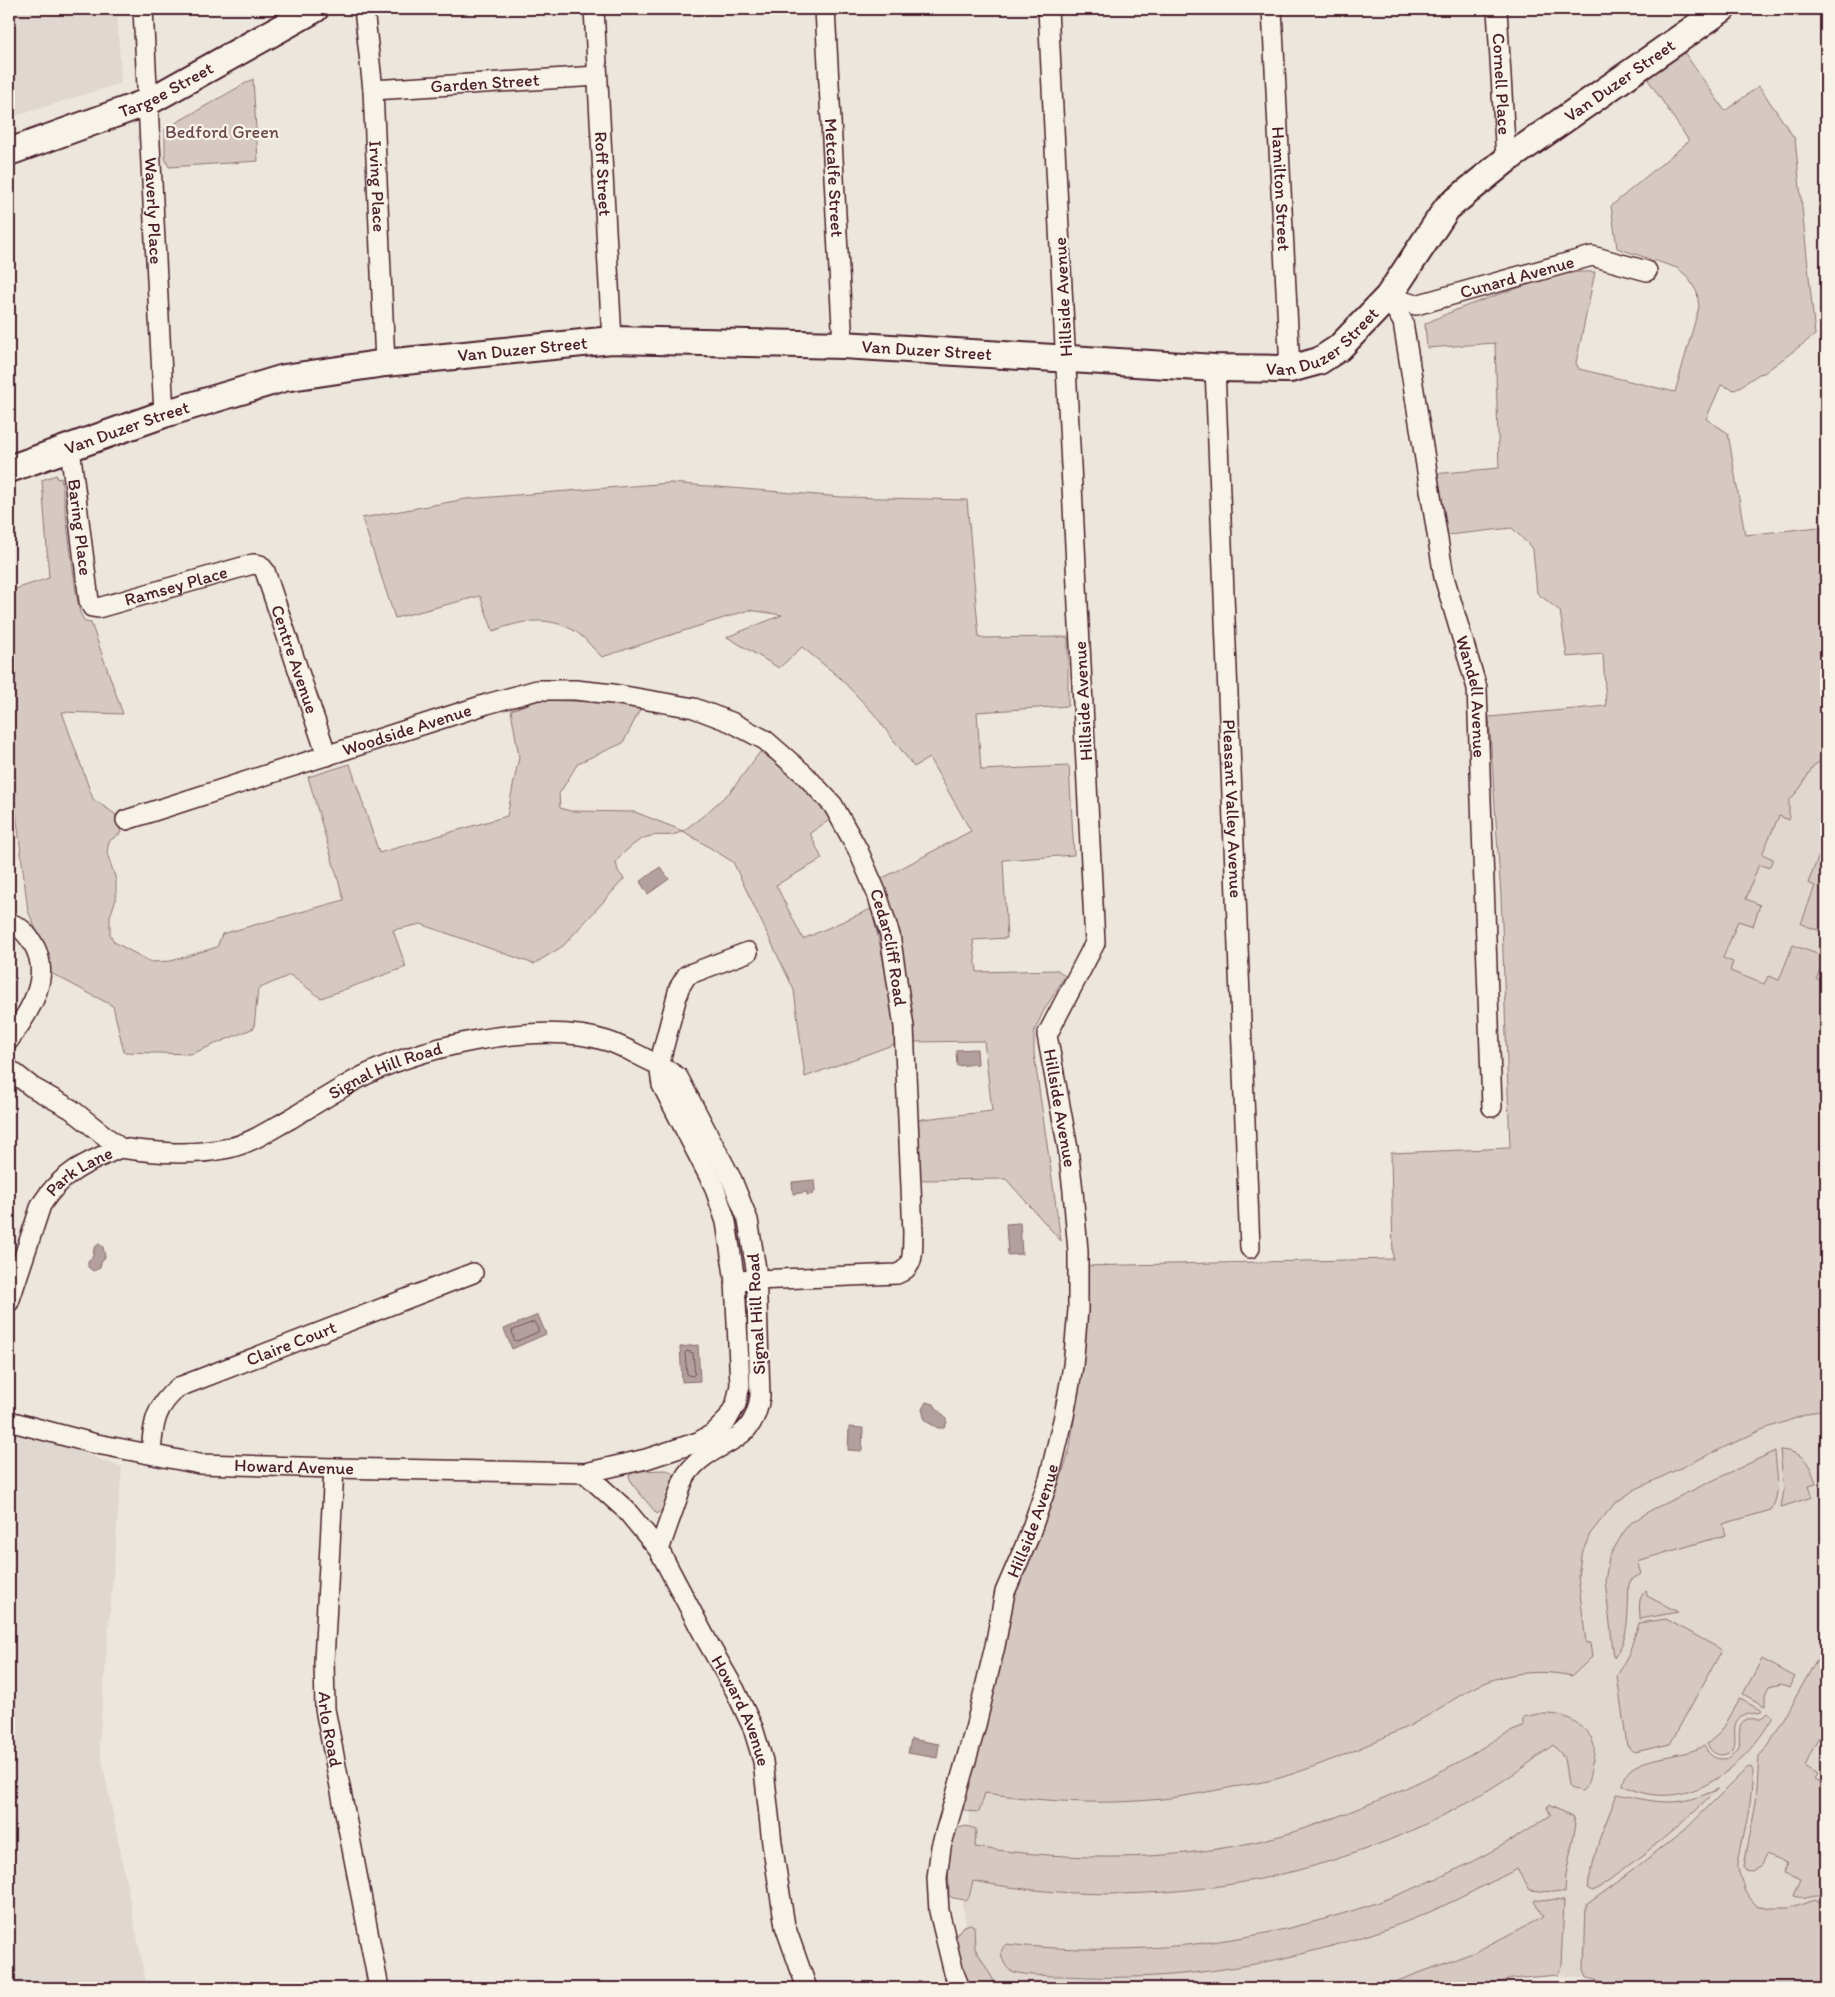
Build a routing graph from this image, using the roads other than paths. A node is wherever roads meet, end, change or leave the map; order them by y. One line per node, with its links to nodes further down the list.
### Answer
1 (142, 9): 12 (street, Waverly Place)
2 (315, 9): 12 (main road, Targee Street)
3 (364, 9): 11 (street, Irving Place)
4 (594, 9): 10 (street, Roff Street)
5 (825, 9): 18 (street, Metcalfe Street)
6 (1048, 9): 19 (street, Hillside Avenue)
7 (1272, 9): 22 (street, Hamilton Street)
8 (1498, 9): 14 (street, Cornell Place)
9 (1722, 9): 14 (main road, Van Duzer Street)
10 (597, 76): 11 (street, Garden Street); 17 (street, Roff Street)
11 (373, 90): 20 (street, Irving Place)
12 (148, 102): 13 (main road, Targee Street); 23 (street, Waverly Place)
13 (9, 152)
14 (1506, 160): 16 (main road, Van Duzer Street)
15 (1647, 271): 16 (street, Cunard Avenue)
16 (1388, 297): 22 (main road, Van Duzer Street); 36 (street, Wandell Avenue)
17 (612, 340): 18 (main road, Van Duzer Street); 20 (main road, Van Duzer Street)
18 (843, 345): 19 (main road, Van Duzer Street)
19 (1066, 359): 21 (main road, Van Duzer Street); 53 (street, Hillside Avenue)
20 (385, 362): 23 (main road, Van Duzer Street)
21 (1215, 368): 22 (main road, Van Duzer Street); 40 (street, Pleasant Valley Avenue)
22 (1290, 369)
23 (164, 414): 24 (main road, Van Duzer Street)
24 (70, 448): 25 (main road, Van Duzer Street); 27 (street, Baring Place)
25 (9, 469)
26 (260, 565): 27 (street, Ramsey Place); 29 (street, Centre Avenue)
27 (92, 607)
28 (694, 708): 29 (street, Woodside Avenue); 42 (street, Cedarcliff Road)
29 (328, 756): 30 (street, Woodside Avenue)
30 (126, 820)
31 (9, 922): 33 (street)
32 (748, 952): 34 (street, Signal Hill Road)
33 (9, 1040)
34 (658, 1065): 37 (street, Signal Hill Road); 38 (street, Signal Hill Road); 39 (street, Signal Hill Road)
35 (9, 1069): 37 (street, Park Lane)
36 (1492, 1107)
37 (120, 1148): 44 (street, Park Lane)
38 (738, 1193): 39 (street); 42 (street, Signal Hill Road)
39 (719, 1200): 43 (street, Signal Hill Road)
40 (1250, 1248)
41 (474, 1273): 47 (street, Claire Court)
42 (756, 1280): 43 (street); 46 (street, Signal Hill Road)
43 (734, 1281): 46 (street, Signal Hill Road)
44 (9, 1302)
45 (9, 1421): 47 (street, Howard Avenue)
46 (702, 1448): 49 (street, Howard Avenue); 50 (street, Signal Hill Road)
47 (151, 1453): 48 (street, Howard Avenue)
48 (334, 1468): 49 (street, Howard Avenue); 51 (street, Arlo Road)
49 (584, 1473): 50 (street, Howard Avenue)
50 (659, 1550): 52 (street, Howard Avenue)
51 (378, 1988)
52 (807, 1988)
53 (960, 1988)

